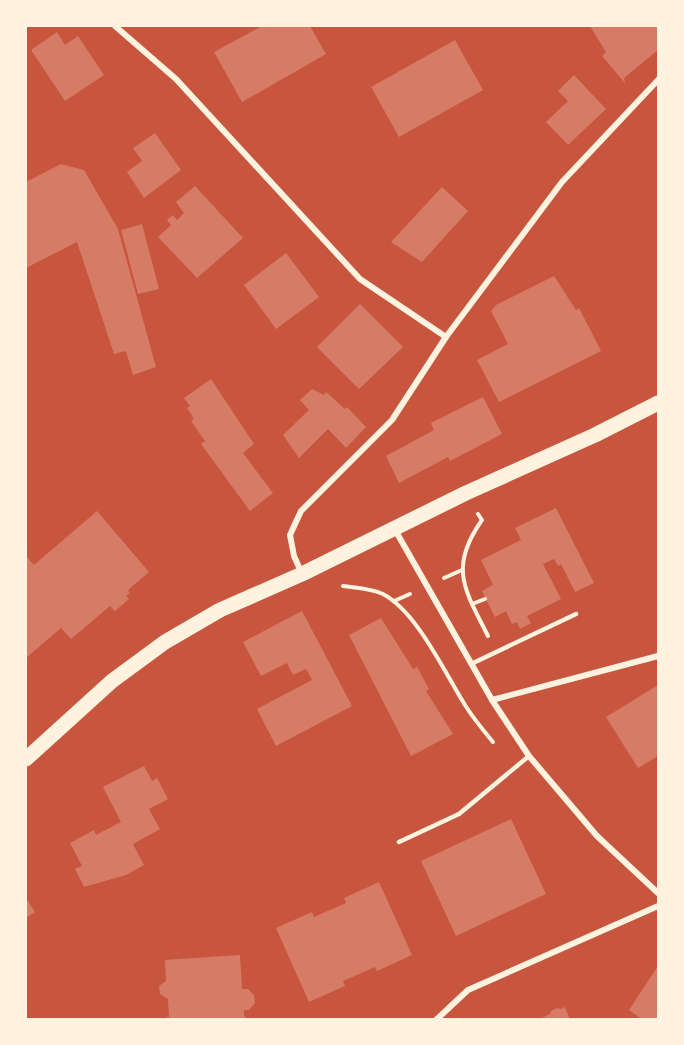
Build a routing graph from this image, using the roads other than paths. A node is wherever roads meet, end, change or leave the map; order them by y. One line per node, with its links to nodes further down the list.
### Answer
1 (115, 26): 3 (street)
2 (658, 80): 3 (street)
3 (446, 337): 6 (street)
4 (658, 403): 5 (main road)
5 (394, 528): 6 (main road); 9 (street)
6 (302, 574): 12 (main road)
7 (576, 615): 9 (lane)
8 (658, 656): 10 (street)
9 (471, 664): 10 (street)
10 (492, 700): 11 (street)
11 (529, 756): 13 (lane); 14 (street)
12 (26, 759)
13 (399, 842)
14 (658, 893)
15 (658, 906): 16 (street)
16 (436, 1020)

